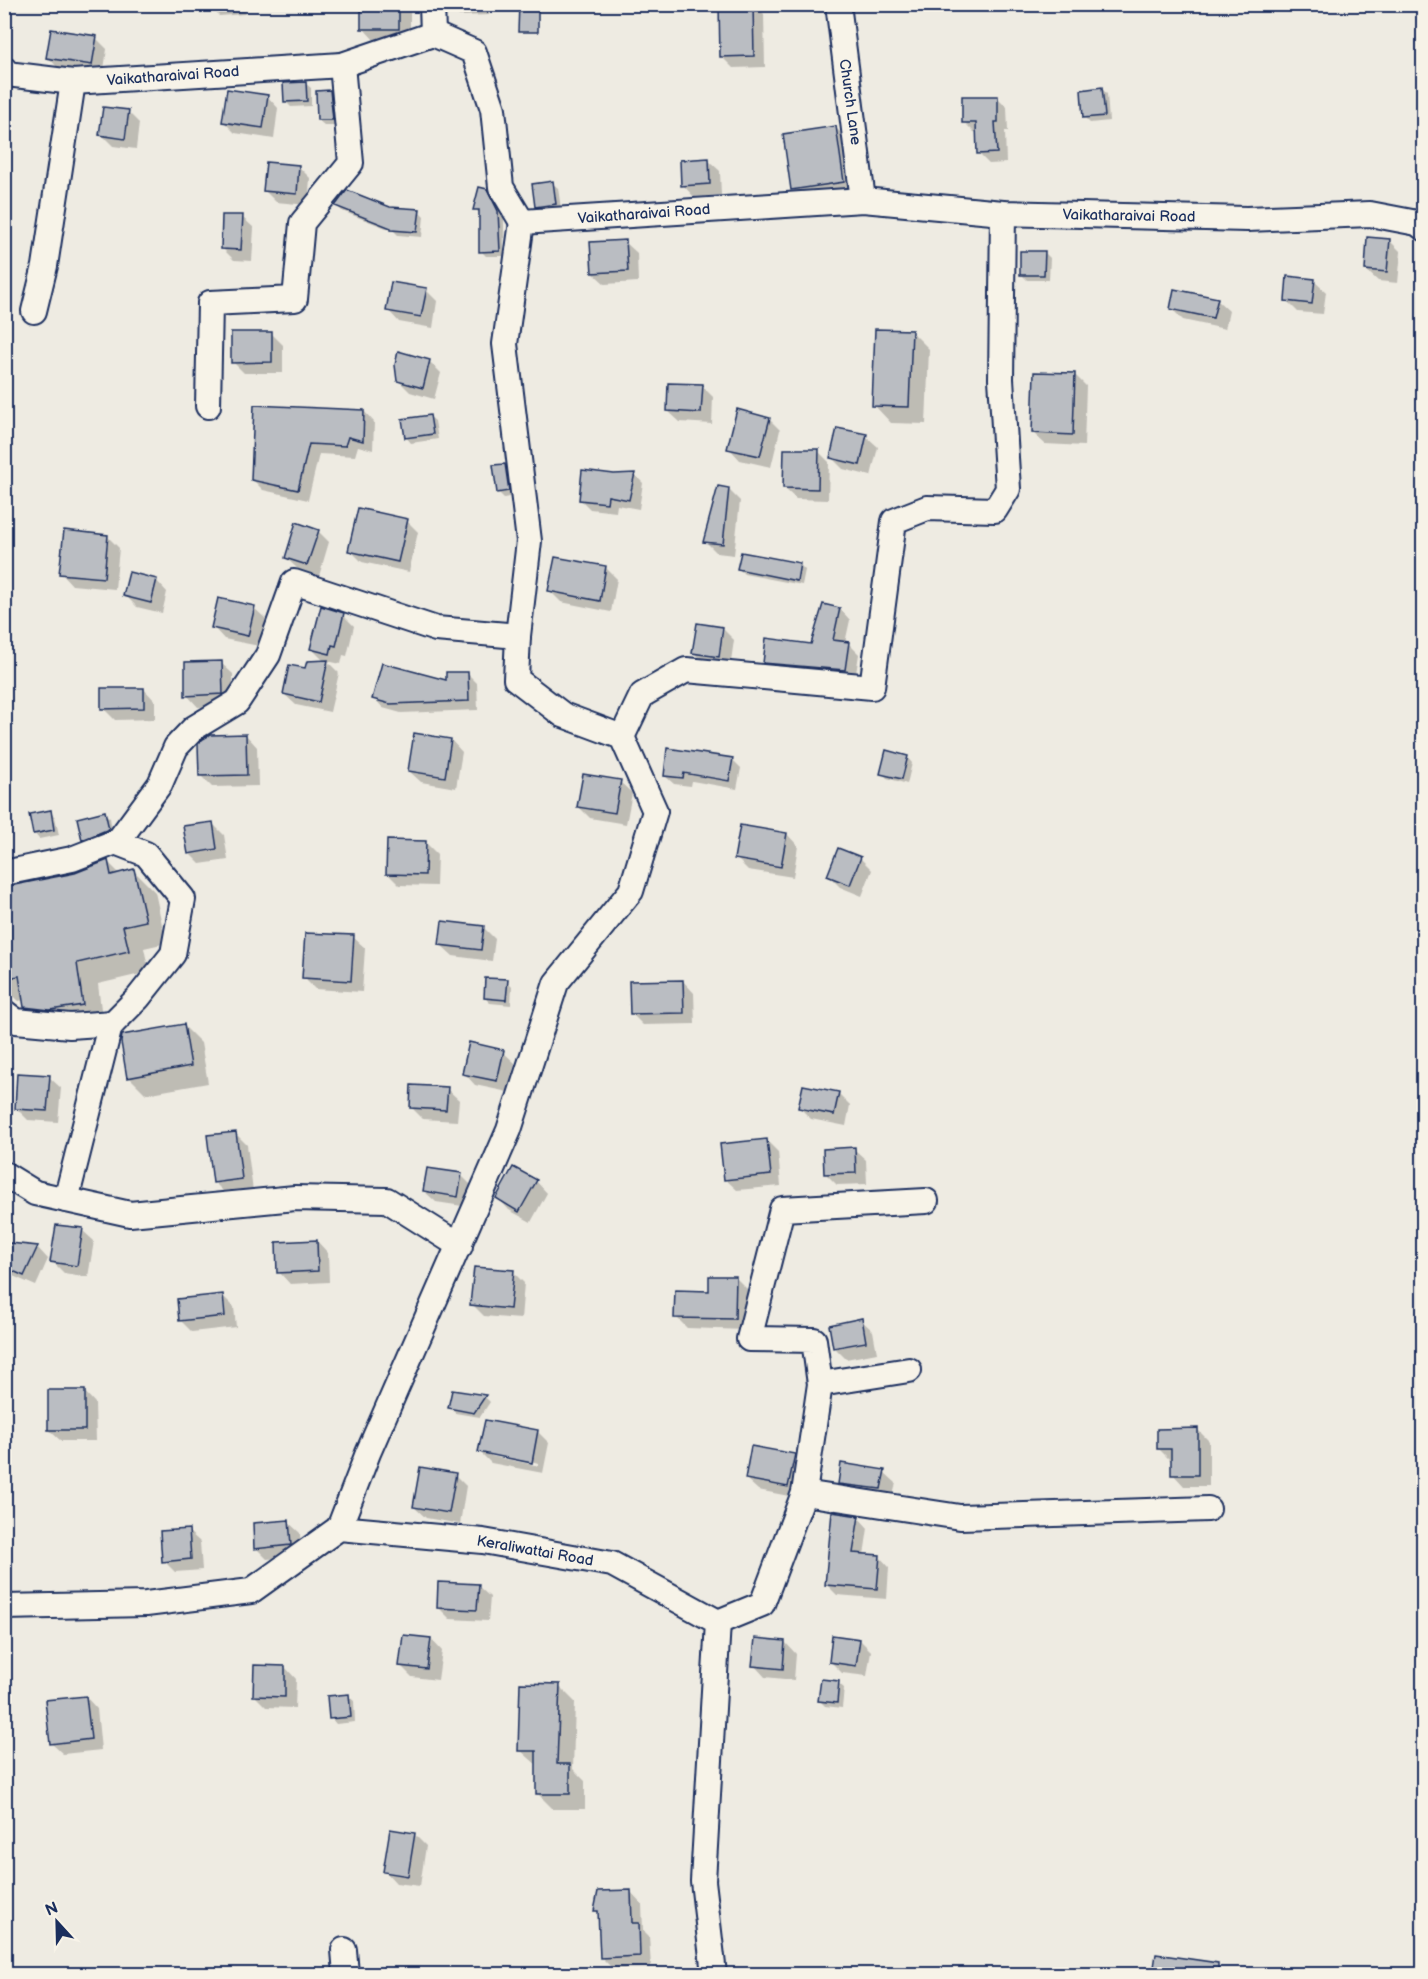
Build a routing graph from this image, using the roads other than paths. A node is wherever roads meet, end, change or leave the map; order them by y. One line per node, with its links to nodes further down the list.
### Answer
1 (432, 4): 3 (street)
2 (838, 4): 7 (street, Church Lane)
3 (433, 34): 4 (street, Vaikatharaivai Road); 9 (street)
4 (342, 65): 6 (street, Vaikatharaivai Road); 12 (street)
5 (4, 69): 6 (street, Vaikatharaivai Road)
6 (74, 82): 11 (street)
7 (863, 200): 8 (street, Vaikatharaivai Road); 9 (street, Vaikatharaivai Road)
8 (1003, 213): 10 (street, Vaikatharaivai Road); 14 (street)
9 (522, 222): 13 (street)
10 (1424, 228)
11 (34, 311)
12 (208, 406)
13 (518, 636): 14 (street); 15 (street)
14 (622, 737): 22 (street)
15 (115, 842): 16 (street); 18 (street)
16 (4, 873)
17 (4, 1012): 18 (street)
18 (113, 1023): 20 (street)
19 (4, 1174): 20 (street)
20 (66, 1200): 22 (street)
21 (926, 1201): 24 (street)
22 (460, 1246): 27 (street)
23 (909, 1370): 24 (street)
24 (820, 1384): 25 (street)
25 (804, 1493): 26 (street); 29 (street)
26 (1208, 1509)
27 (339, 1528): 28 (street); 29 (street, Keraliwattai Road)
28 (4, 1607)
29 (718, 1622): 32 (street)
30 (344, 1950): 31 (street)
31 (346, 1974)
32 (714, 1974)

